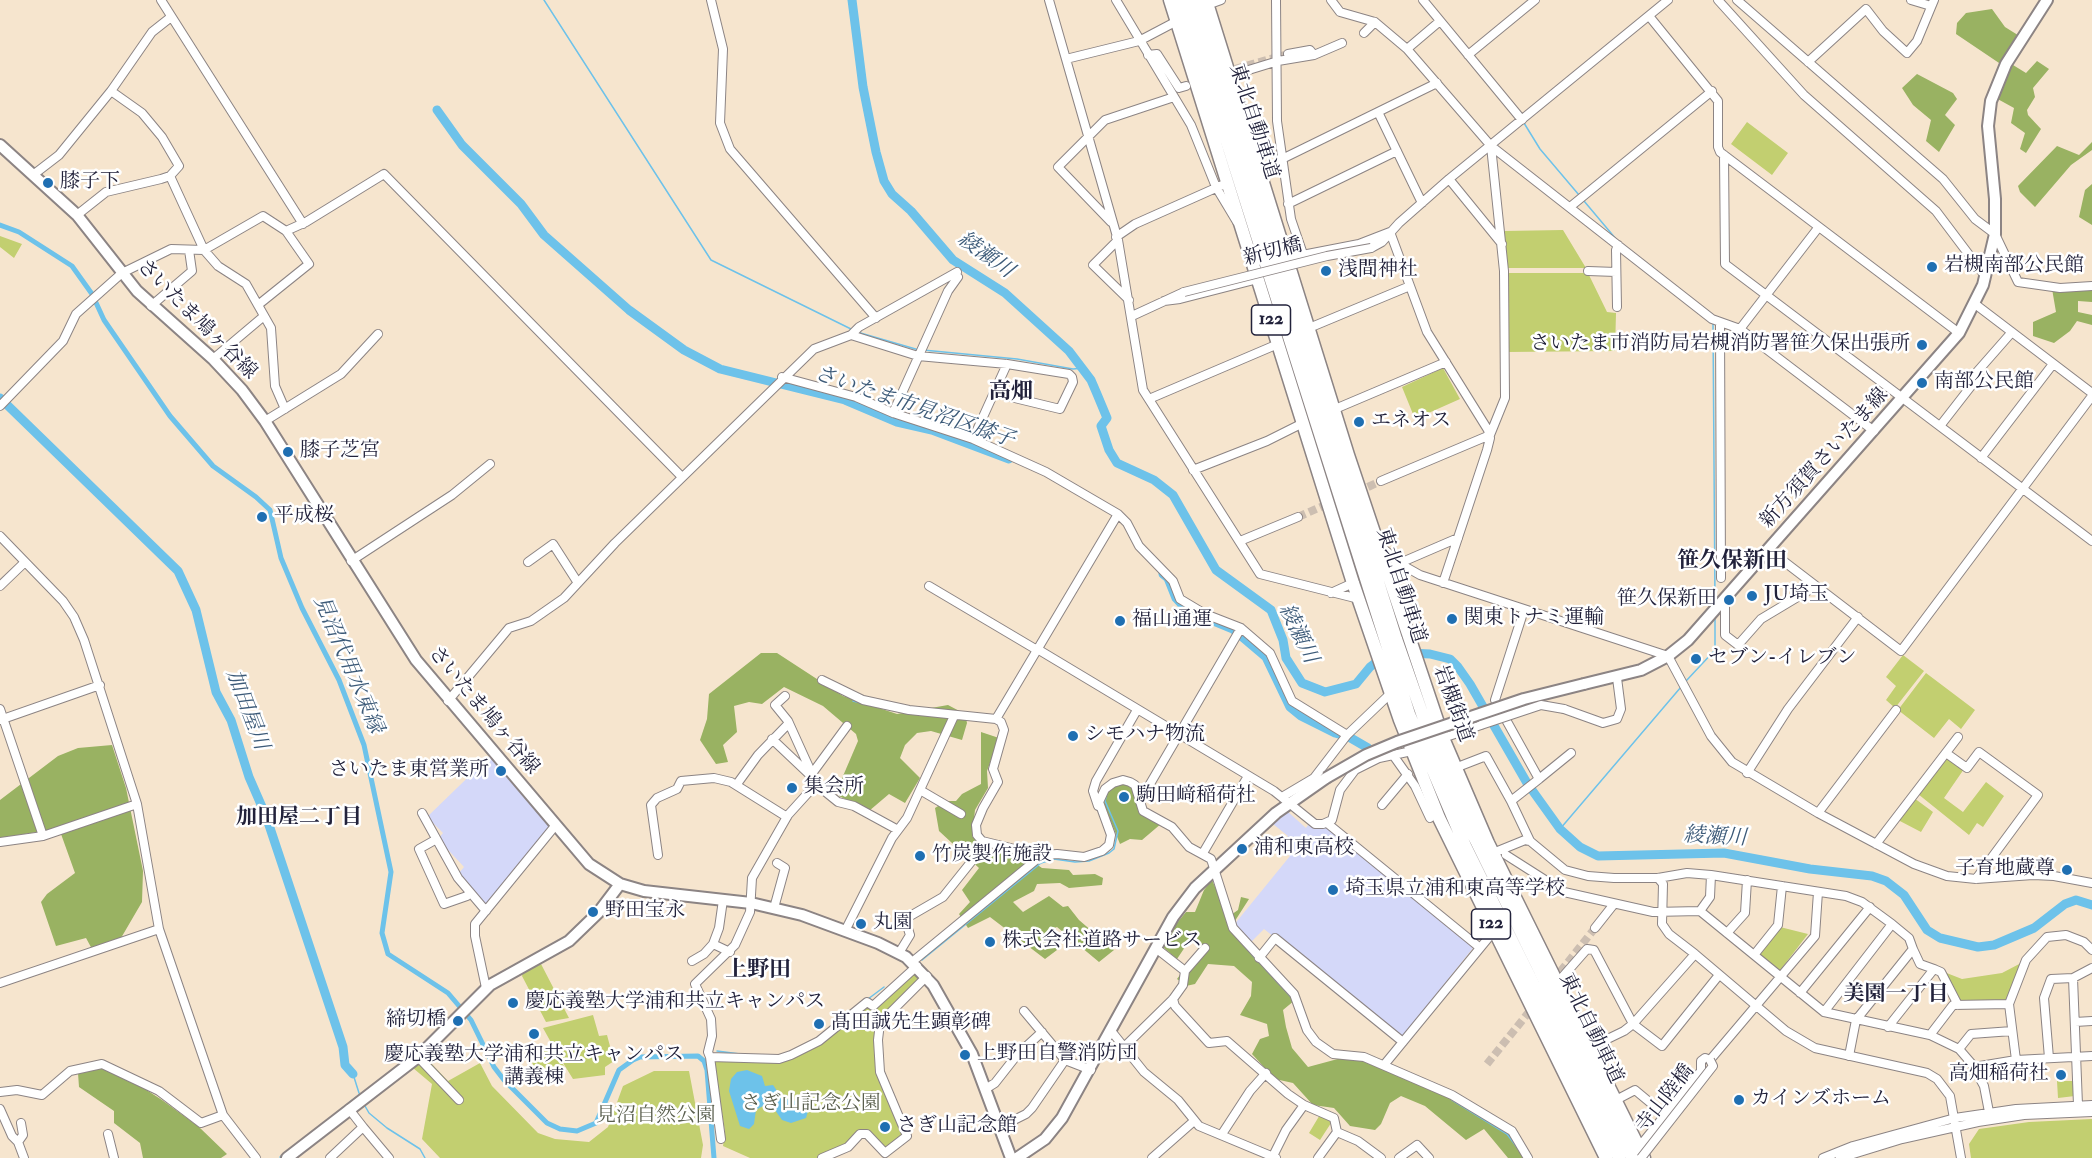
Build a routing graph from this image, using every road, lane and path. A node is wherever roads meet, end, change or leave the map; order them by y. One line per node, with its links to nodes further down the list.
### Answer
1 (161, 0): 21 (street)
2 (711, 0): 88 (street)
3 (1049, 0): 33 (street)
4 (1116, 0): 26 (street)
5 (1170, 0): 22 (highway, 岩槻街道 / 122)
6 (1182, 0): 149 (highway, 東北自動車道)
7 (1194, 0): 149 (highway, 東北自動車道)
8 (1221, 0): 18 (street)
9 (1276, 0): 34 (street)
10 (1331, 0): 24 (street)
11 (1423, 0): 23 (street)
12 (1534, 0): 32 (street)
13 (1668, 0): 20 (street)
14 (1718, 0): 75 (street)
15 (1737, 0): 35 (street)
16 (1911, 0): 19 (street)
17 (2047, 0): 64 (main road, 新方須賀さいたま線)
18 (1207, 3): 36 (highway, 岩槻街道 / 122)
19 (1933, 3): 35 (street)
20 (1649, 16): 40 (street); 43 (street)
21 (171, 17): 39 (street); 60 (street)
22 (1177, 21): 26 (street); 54 (highway, 岩槻街道 / 122)
23 (1440, 21): 28 (street); 32 (street)
24 (1375, 22): 25 (street); 28 (street)
25 (1364, 33)
26 (1139, 41): 30 (street); 33 (street)
27 (1342, 43): 31 (street)
28 (1407, 49): 37 (street)
29 (1288, 54): 31 (street)
30 (1148, 55): 38 (street); 41 (street)
31 (1314, 55): 34 (street)
32 (1468, 55): 43 (street)
33 (1065, 59): 44 (street)
34 (1278, 62): 36 (street); 49 (street)
35 (1808, 62): 64 (street)
36 (1229, 76): 50 (highway, 岩槻街道 / 122)
37 (1437, 83): 42 (street); 46 (street)
38 (1186, 86)
39 (111, 91): 51 (street); 52 (street)
40 (1712, 92): 48 (street); 57 (street)
41 (1174, 97): 44 (street); 54 (street)
42 (1378, 112): 47 (street); 49 (street)
43 (1522, 120): 46 (street)
44 (1088, 138): 59 (street); 59 (street)
45 (0, 145): 51 (main road, さいたま鳩ヶ谷線)
46 (1491, 146): 53 (street); 57 (street); 66 (street)
47 (1396, 151): 55 (street); 56 (street)
48 (1724, 155): 61 (street); 79 (street)
49 (1282, 162): 50 (street); 56 (street)
50 (1260, 172): 71 (highway, 岩槻街道 / 122)
51 (33, 175): 58 (main road, さいたま鳩ヶ谷線)
52 (170, 176): 58 (street); 69 (street)
53 (1449, 179): 55 (street); 66 (street)
54 (1222, 185): 65 (street); 76 (highway, 岩槻街道 / 122)
55 (1422, 203): 63 (street)
56 (1288, 204): 70 (street)
57 (1570, 207): 67 (street)
58 (77, 215): 74 (main road, さいたま鳩ヶ谷線)
59 (1112, 223): 65 (street)
60 (303, 224): 62 (street); 120 (street)
61 (1818, 228): 79 (street); 94 (street)
62 (286, 231): 69 (street); 83 (street)
63 (1390, 232): 70 (street); 77 (street); 81 (street, 新切橋, bridge)
64 (1995, 234): 75 (main road, 新方須賀さいたま線); 78 (street)
65 (1117, 238): 80 (street); 80 (street)
66 (1502, 244): 115 (street)
67 (1618, 246): 73 (street); 89 (street)
68 (189, 250): 69 (street); 74 (street); 84 (street)
69 (204, 250): 83 (street)
70 (1303, 254): 71 (street)
71 (1287, 258): 90 (highway, 岩槻街道 / 122)
72 (1588, 271): 73 (street)
73 (1616, 272): 85 (street)
74 (122, 273): 84 (main road, さいたま鳩ヶ谷線); 107 (street)
75 (1986, 274): 82 (main road, 新方須賀さいたま線)
76 (1258, 279): 81 (street); 96 (highway, 岩槻街道 / 122)
77 (1410, 286): 90 (street); 99 (street)
78 (2092, 286)
79 (1767, 297): 91 (street); 105 (street)
80 (1129, 300): 87 (street)
81 (1164, 300): 87 (street)
82 (1975, 304): 93 (street); 94 (main road, 新方須賀さいたま線)
83 (258, 305): 86 (street)
84 (151, 306): 98 (main road, さいたま鳩ヶ谷線)
85 (1617, 307)
86 (264, 316): 98 (street); 108 (street)
87 (1132, 316): 106 (street)
88 (876, 318): 92 (street); 97 (street)
89 (1720, 323): 91 (street); 136 (street)
90 (1309, 328): 109 (highway, 岩槻街道 / 122)
91 (1740, 329): 114 (street)
92 (854, 332): 97 (street); 102 (street)
93 (2012, 332): 101 (street); 113 (street)
94 (1959, 333): 105 (main road, 新方須賀さいたま線)
95 (378, 334): 108 (street)
96 (1278, 344): 106 (street); 112 (highway, 岩槻街道 / 122)
97 (918, 356): 100 (street); 110 (street)
98 (213, 359): 111 (main road, さいたま鳩ヶ谷線)
99 (1446, 362): 109 (street); 115 (street)
100 (1006, 364): 103 (street); 103 (street)
101 (2053, 364): 104 (street); 117 (street)
102 (780, 379): 110 (street); 120 (street)
103 (994, 393): 116 (street)
104 (2092, 395): 122 (street)
105 (1904, 398): 113 (street); 114 (main road, 新方須賀さいたま線)
106 (1149, 399): 119 (street)
107 (0, 406)
108 (285, 409): 111 (street)
109 (1335, 409): 129 (highway, 岩槻街道 / 122)
110 (893, 413): 116 (street)
111 (265, 421): 131 (main road, さいたま鳩ヶ谷線)
112 (1303, 423): 119 (street); 138 (highway, 岩槻街道 / 122)
113 (1940, 426): 117 (street)
114 (1874, 431): 130 (main road, 新方須賀さいたま線)
115 (1490, 435): 121 (street); 126 (street)
116 (973, 439): 123 (street)
117 (1981, 458): 122 (street)
118 (490, 464): 131 (street)
119 (1193, 470): 127 (street)
120 (682, 477): 137 (street)
121 (1381, 481)
122 (2022, 489): 128 (street); 147 (street)
123 (1118, 514): 148 (street); 150 (street)
124 (1298, 518): 127 (street)
125 (0, 536): 132 (street)
126 (1458, 538): 134 (street); 139 (street)
127 (1240, 541): 143 (street)
128 (2092, 541)
129 (1378, 545): 134 (street); 135 (highway, 岩槻街道 / 122)
130 (1769, 550): 142 (street); 145 (main road, 新方須賀さいたま線)
131 (351, 561): 157 (main road, さいたま鳩ヶ谷線)
132 (25, 562): 140 (street); 154 (street)
133 (528, 562): 137 (street)
134 (1400, 563): 135 (street); 139 (street)
135 (1386, 569): 149 (highway, 岩槻街道 / 122)
136 (1721, 578)
137 (579, 583): 157 (street)
138 (1353, 583): 143 (street); 144 (highway, 岩槻街道 / 122)
139 (1443, 583): 146 (street)
140 (0, 586)
141 (929, 586): 150 (street)
142 (1816, 586): 145 (street); 147 (street)
143 (1331, 593): 144 (street)
144 (1359, 599): 149 (highway, 岩槻街道 / 122)
145 (1725, 599): 151 (main road, 新方須賀さいたま線)
146 (1524, 610): 151 (street); 180 (street)
147 (1858, 617): 176 (street)
148 (1239, 631): 166 (street); 167 (street)
149 (1390, 639): 155 (highway, 岩槻街道 / 122); 169 (highway, 岩槻街道 / 122); 312 (highway, 東北自動車道)
150 (1038, 650): 159 (street); 163 (street)
151 (1668, 656): 152 (main road, 新方須賀さいたま線); 176 (street)
152 (1617, 678): 169 (street, bridge); 184 (main road, 新方須賀さいたま線, bridge)
153 (822, 680): 161 (street)
154 (100, 685): 162 (street); 186 (street)
155 (1392, 689): 167 (street); 171 (highway, 岩槻街道 / 122); 331 (highway, 東北自動車道)
156 (785, 696): 164 (street)
157 (448, 701): 195 (main road, さいたま鳩ヶ谷線)
158 (0, 709): 162 (street)
159 (1137, 710): 166 (street); 188 (street)
160 (1896, 710): 190 (street)
161 (954, 716): 163 (street); 182 (street)
162 (2, 719): 197 (street)
163 (996, 719): 206 (street)
164 (789, 723): 170 (street); 179 (street)
165 (847, 726): 179 (street)
166 (1179, 735): 178 (street); 183 (street)
167 (1347, 735): 184 (street)
168 (1958, 737): 173 (street)
169 (1443, 738): 175 (highway, 岩槻街道 / 122)
170 (772, 739): 179 (street); 181 (street)
171 (1412, 751): 174 (street); 230 (highway, 岩槻街道 / 122)
172 (1571, 753): 180 (street)
173 (1946, 753): 201 (street); 211 (street)
174 (1393, 755): 177 (street); 194 (street)
175 (1455, 768): 185 (street); 203 (highway, 岩槻街道 / 122)
176 (1747, 773): 190 (street)
177 (1408, 774): 187 (street); 193 (street)
178 (1248, 776): 184 (street); 202 (street)
179 (814, 779): 192 (street); 196 (street)
180 (1539, 779): 185 (street)
181 (736, 784): 192 (street); 204 (street)
182 (920, 790): 191 (street); 196 (street)
183 (1139, 799): 188 (street); 202 (street)
184 (1286, 799): 194 (street); 208 (main road, 新方須賀さいたま線)
185 (1511, 801): 199 (street)
186 (137, 804): 197 (street); 228 (street)
187 (1382, 805)
188 (1098, 806): 206 (street)
189 (422, 813): 198 (street)
190 (1818, 813): 201 (street)
191 (961, 814)
192 (787, 817): 219 (street)
193 (1430, 818)
194 (1327, 823): 233 (street)
195 (555, 826): 214 (main road, さいたま鳩ヶ谷線); 223 (street)
196 (898, 830): 229 (street)
197 (43, 837): 200 (street)
198 (435, 840): 217 (street); 217 (street)
199 (1530, 841): 203 (street); 210 (street)
200 (0, 842)
201 (1876, 844): 211 (street)
202 (1203, 853): 208 (street)
203 (1500, 854): 220 (street); 252 (highway, 岩槻街道 / 122)
204 (658, 855)
205 (975, 857): 239 (street)
206 (1036, 860): 244 (street)
207 (777, 863): 222 (street)
208 (1215, 868): 236 (main road, 新方須賀さいたま線); 242 (street)
209 (1711, 875): 210 (street); 212 (street); 224 (street)
210 (1658, 878): 225 (street)
211 (1976, 879): 213 (street)
212 (1747, 880): 215 (street); 231 (street)
213 (2092, 883)
214 (620, 884): 218 (main road, さいたま鳩ヶ谷線); 254 (main road)
215 (1782, 886): 216 (street); 241 (street)
216 (1818, 892): 221 (street); 250 (street)
217 (469, 893): 223 (street)
218 (723, 900): 219 (main road, さいたま鳩ヶ谷線); 232 (street)
219 (751, 903): 222 (main road, さいたま鳩ヶ谷線); 238 (street)
220 (1614, 904): 225 (street); 227 (street)
221 (1870, 907): 226 (street); 255 (street)
222 (774, 908): 229 (main road, さいたま鳩ヶ谷線)
223 (486, 911): 254 (street)
224 (1700, 911): 225 (street); 231 (street)
225 (1663, 912): 240 (street)
226 (1892, 924): 235 (street); 261 (street)
227 (1595, 928)
228 (159, 929): 253 (street); 299 (street)
229 (845, 931): 239 (main road, さいたま鳩ヶ谷線)
230 (1494, 931): 233 (street); 330 (highway, 岩槻街道 / 122)
231 (1727, 933): 241 (street)
232 (713, 944): 238 (street); 243 (street)
233 (1479, 947): 271 (street)
234 (1205, 948): 247 (street)
235 (1913, 949): 246 (street); 262 (street)
236 (1157, 950): 247 (street); 269 (main road, 新方須賀さいたま線)
237 (2092, 950): 257 (street)
238 (730, 952): 279 (street)
239 (898, 952): 244 (main road, さいたま鳩ヶ谷線)
240 (1695, 954): 248 (street); 265 (street)
241 (1754, 955): 250 (street)
242 (1259, 958): 271 (street); 284 (street)
243 (692, 961)
244 (914, 964): 249 (main road, さいたま鳩ヶ谷線); 279 (street)
245 (2092, 968): 251 (street)
246 (1934, 969): 258 (street); 266 (street)
247 (1185, 971): 256 (street)
248 (1719, 975): 259 (street); 265 (street)
249 (927, 976): 288 (main road, さいたま鳩ヶ谷線); 321 (street)
250 (1780, 978): 255 (street); 259 (street)
251 (2073, 978): 264 (street); 280 (street)
252 (1558, 982): 265 (street); 273 (highway, 岩槻街道 / 122)
253 (0, 983)
254 (486, 988): 278 (main road)
255 (1800, 993): 261 (street)
256 (1173, 999): 272 (street); 287 (street)
257 (2009, 1004): 258 (street); 267 (street)
258 (1958, 1005): 270 (street)
259 (1758, 1006): 275 (street); 282 (street)
260 (1024, 1011): 268 (street)
261 (1824, 1011): 262 (street)
262 (1856, 1020): 266 (street); 275 (street)
263 (2092, 1021): 264 (street)
264 (2075, 1022): 276 (street)
265 (1633, 1024): 273 (street)
266 (1888, 1027): 270 (street)
267 (2012, 1031): 274 (street); 283 (street)
268 (1041, 1032): 281 (street); 288 (street)
269 (1112, 1032): 272 (street); 286 (main road, 新方須賀さいたま線)
270 (1930, 1035): 274 (street)
271 (1403, 1042): 284 (street)
272 (1124, 1047): 301 (street)
273 (1591, 1047): 291 (highway, 岩槻街道 / 122)
274 (1959, 1049): 285 (street)
275 (1849, 1056): 302 (street)
276 (2076, 1056): 277 (street); 280 (street); 293 (street)
277 (2092, 1056)
278 (418, 1057): 290 (street); 296 (main road)
279 (710, 1057): 309 (street)
280 (2049, 1058): 283 (street)
281 (1065, 1060): 286 (street); 305 (street)
282 (1710, 1060): 300 (street); 312 (street, 寺山陸橋, bridge)
283 (2016, 1060): 285 (street)
284 (1384, 1065): 329 (street)
285 (1974, 1067): 297 (street)
286 (1091, 1070): 323 (main road, 新方須賀さいたま線)
287 (1266, 1073): 292 (street); 308 (street)
288 (987, 1088): 305 (main road, さいたま鳩ヶ谷線)
289 (0, 1092): 299 (street)
290 (459, 1100)
291 (1616, 1100): 300 (street); 312 (highway, 岩槻街道 / 122)
292 (1304, 1105): 306 (street); 313 (street)
293 (2078, 1105): 294 (street); 297 (street)
294 (2092, 1105)
295 (0, 1109): 310 (street)
296 (349, 1109): 304 (street); 318 (main road)
297 (1989, 1112): 302 (street)
298 (2092, 1112): 302 (street)
299 (224, 1115): 317 (street)
300 (1665, 1115): 312 (street)
301 (1194, 1121): 308 (street); 311 (street)
302 (1955, 1122): 332 (street); 333 (street); 334 (street)
303 (21, 1123): 310 (street)
304 (363, 1127): 319 (street); 320 (street)
305 (1000, 1127): 322 (main road, さいたま鳩ヶ谷線)
306 (1337, 1132): 314 (street); 326 (street)
307 (108, 1134): 316 (street)
308 (1222, 1134): 313 (street)
309 (721, 1139)
310 (18, 1142): 315 (street)
311 (1162, 1150): 324 (street); 325 (street)
312 (1639, 1155)
313 (1274, 1157)
314 (1321, 1157)
315 (24, 1158)
316 (114, 1158)
317 (256, 1158)
318 (287, 1158)
319 (330, 1158)
320 (389, 1158)
321 (822, 1158)
322 (1011, 1158)
323 (1017, 1158)
324 (1152, 1158)
325 (1170, 1158)
326 (1381, 1158)
327 (1399, 1158): 328 (street)
328 (1428, 1158)
329 (1528, 1158)
330 (1606, 1158)
331 (1619, 1158)
332 (1823, 1158)
333 (1840, 1158)
334 (1961, 1158)

